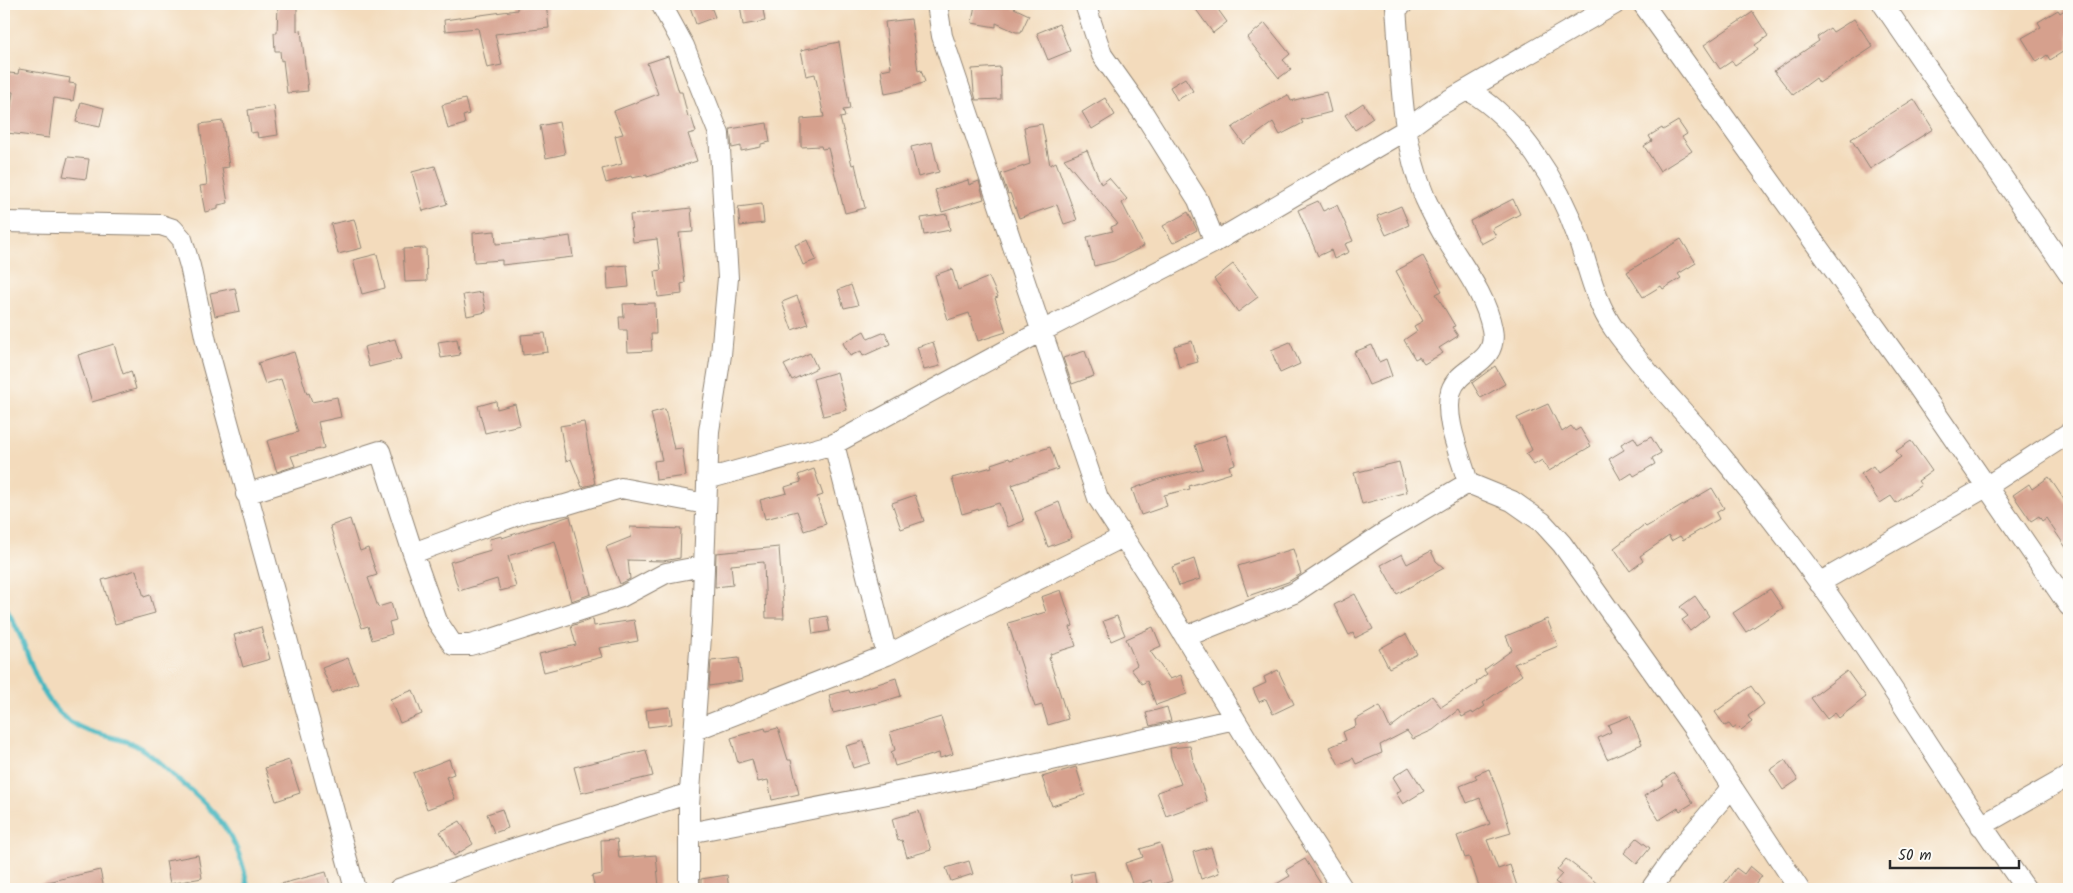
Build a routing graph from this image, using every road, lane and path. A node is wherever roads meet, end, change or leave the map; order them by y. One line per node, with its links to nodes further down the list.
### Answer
1 (661, 4): 16 (street)
2 (937, 4): 13 (street)
3 (1085, 4): 11 (street)
4 (1616, 4): 8 (street)
5 (1644, 4): 18 (street)
6 (1883, 4): 12 (street)
7 (1397, 5): 9 (street)
8 (1468, 90): 9 (street); 24 (street)
9 (1406, 129): 11 (street); 17 (street)
10 (4, 222): 19 (street)
11 (1215, 242): 13 (street)
12 (2069, 274)
13 (1042, 331): 15 (street); 21 (street)
14 (2069, 433): 18 (street)
15 (834, 444): 16 (street); 27 (street)
16 (707, 480): 20 (street)
17 (1468, 483): 26 (street); 31 (street)
18 (1986, 487): 24 (street); 25 (street)
19 (246, 494): 22 (street); 35 (street)
20 (706, 504): 22 (street); 23 (street)
21 (1123, 537): 26 (street); 27 (street)
22 (413, 553): 23 (street)
23 (703, 566): 29 (street)
24 (1819, 583): 33 (street)
25 (2069, 606)
26 (1185, 637): 28 (street)
27 (887, 655): 29 (street)
28 (1235, 720): 34 (street); 38 (street)
29 (695, 730): 32 (street)
30 (2069, 776): 33 (street)
31 (1732, 788): 39 (street); 40 (street)
32 (690, 793): 34 (street); 36 (street)
33 (1981, 826): 41 (street)
34 (689, 832): 37 (street)
35 (355, 889)
36 (399, 889)
37 (689, 889)
38 (1343, 889)
39 (1651, 889)
40 (1800, 889)
41 (2026, 889)

